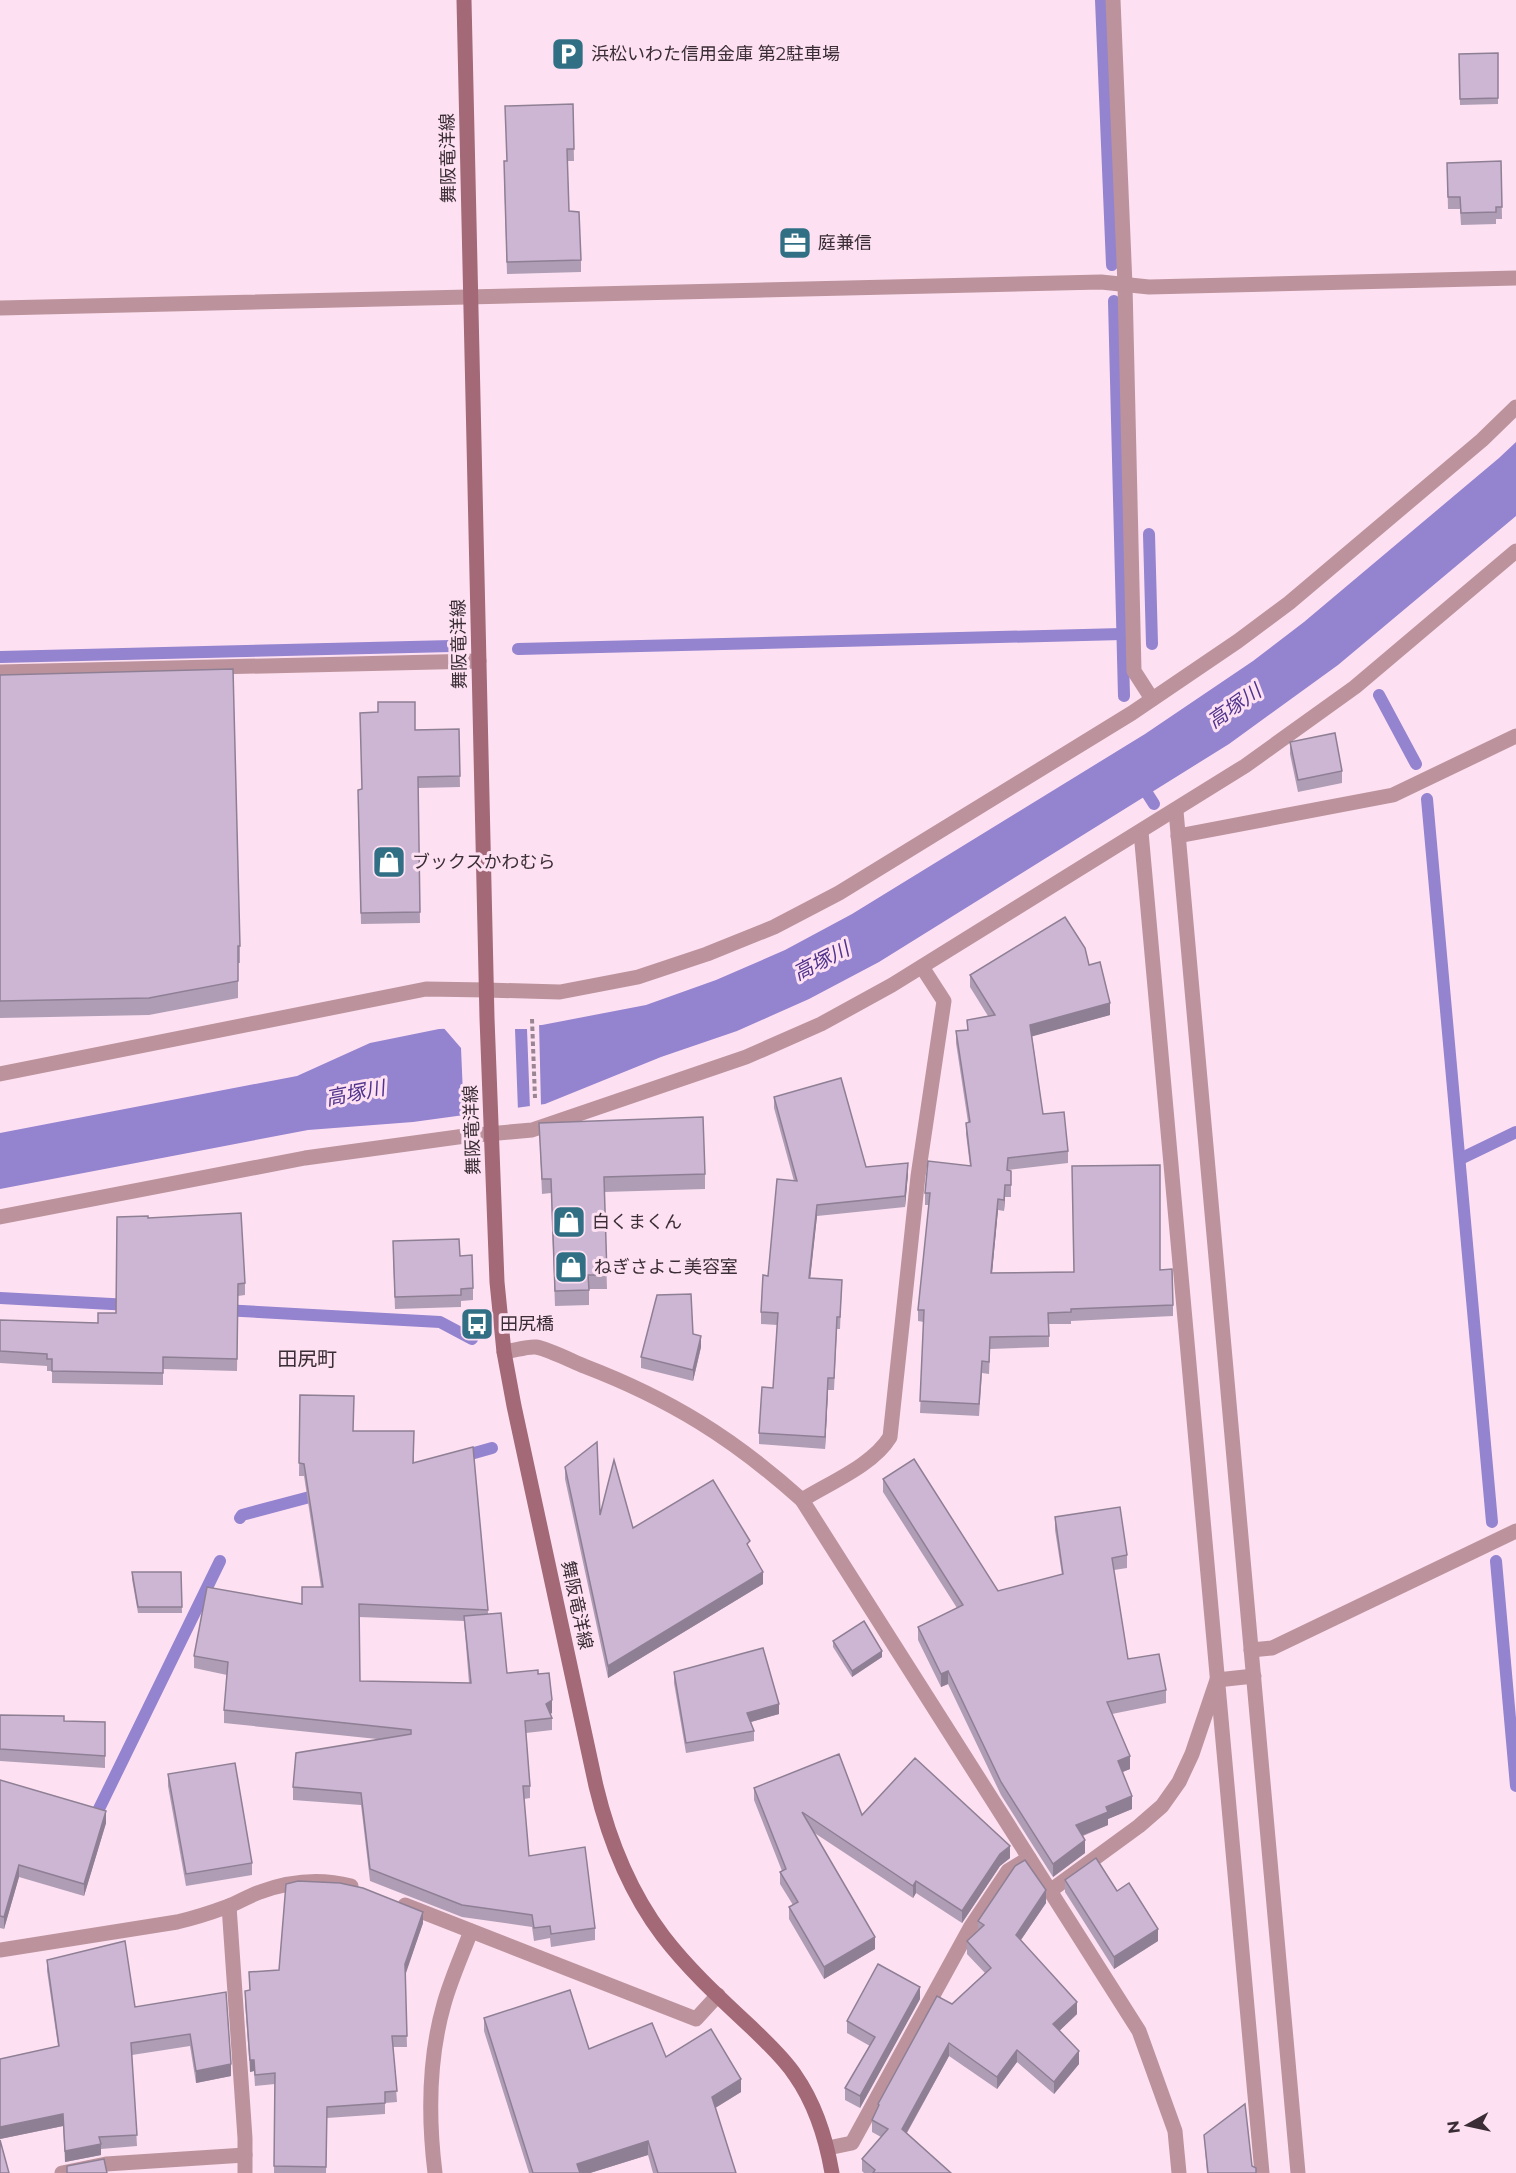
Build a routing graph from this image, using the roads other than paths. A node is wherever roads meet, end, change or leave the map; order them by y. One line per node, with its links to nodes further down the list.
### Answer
1 (464, 0): 5 (main road, 舞阪竜洋線)
2 (1113, 0): 4 (street)
3 (1516, 278): 4 (street)
4 (1125, 285): 5 (street); 11 (street)
5 (471, 297): 6 (street); 9 (main road, 舞阪竜洋線)
6 (0, 308)
7 (1516, 407): 11 (street)
8 (1516, 551): 13 (street)
9 (479, 661): 10 (street); 17 (main road, 舞阪竜洋線)
10 (0, 672)
11 (1152, 699): 17 (street)
12 (1516, 736): 15 (street)
13 (1176, 811): 14 (street); 15 (street)
14 (1141, 832): 16 (street); 26 (street)
15 (1178, 836): 24 (street)
16 (922, 967): 19 (street); 22 (street)
17 (487, 990): 18 (street); 19 (main road, 舞阪竜洋線)
18 (0, 1074)
19 (492, 1134): 20 (street); 21 (main road, 舞阪竜洋線)
20 (0, 1217)
21 (504, 1352): 22 (street); 34 (main road, 舞阪竜洋線)
22 (802, 1500): 27 (street)
23 (1516, 1531): 24 (street)
24 (1251, 1650): 25 (street)
25 (1254, 1676): 26 (street); 43 (street)
26 (1217, 1680): 29 (street); 42 (street)
27 (1029, 1858): 29 (street); 35 (street)
28 (366, 1890): 31 (street)
29 (1050, 1891): 41 (street)
30 (387, 1898): 32 (street)
31 (229, 1906): 33 (street); 36 (street)
32 (471, 1930): 34 (street); 39 (street)
33 (0, 1950)
34 (718, 1995): 35 (main road, 舞阪竜洋線)
35 (828, 2148): 40 (main road, 舞阪竜洋線)
36 (245, 2155): 37 (street); 38 (street)
37 (62, 2173)
38 (245, 2173)
39 (435, 2173)
40 (832, 2173)
41 (1179, 2173)
42 (1262, 2173)
43 (1298, 2173)

